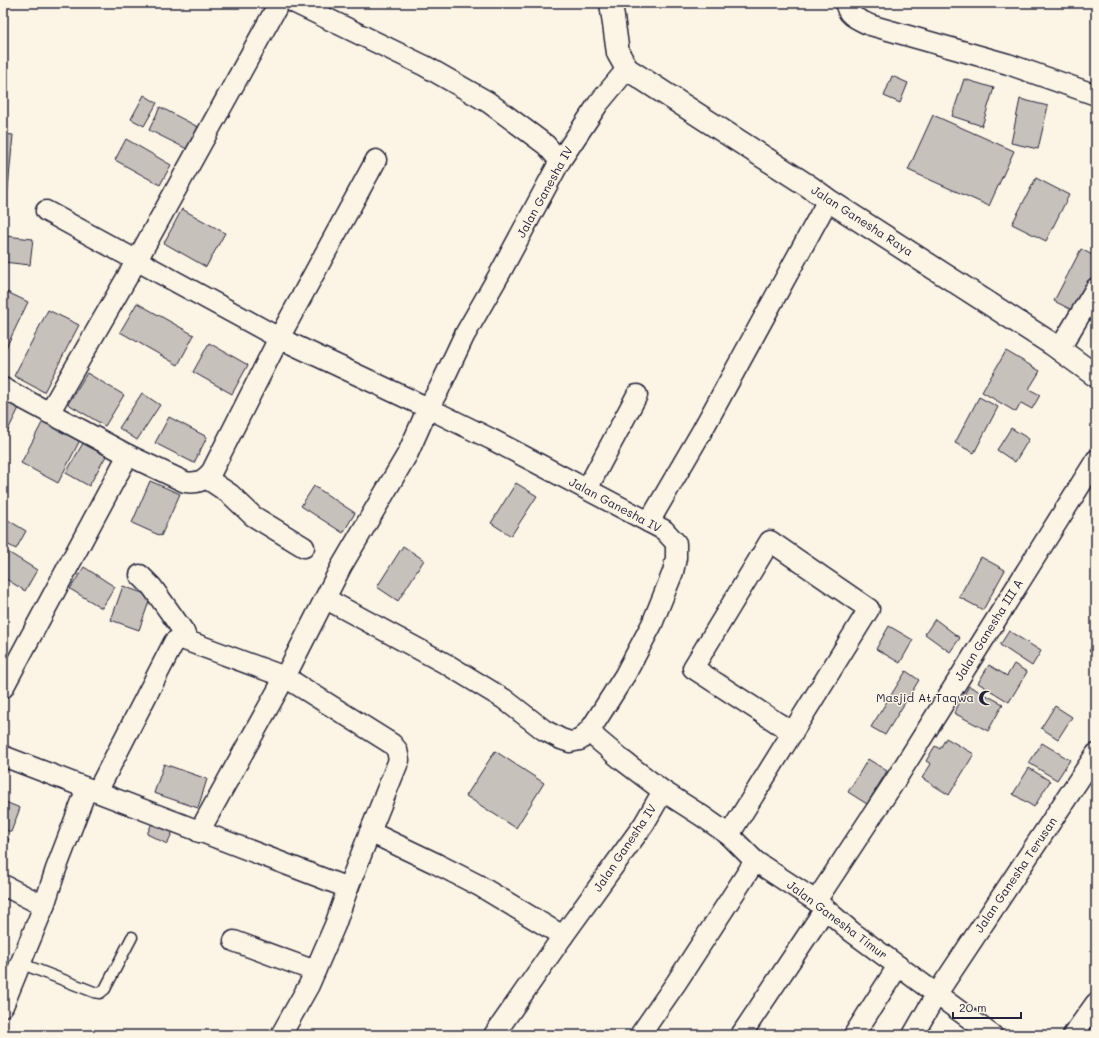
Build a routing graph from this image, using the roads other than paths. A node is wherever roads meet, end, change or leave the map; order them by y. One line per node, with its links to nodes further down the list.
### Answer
1 (279, 3): 11 (street)
2 (296, 3): 8 (street)
3 (611, 3): 5 (street)
4 (846, 3): 6 (street)
5 (627, 69): 8 (street, Jalan Ganesha IV); 9 (street, Jalan Ganesha Raya)
6 (1096, 95)
7 (376, 160): 13 (street)
8 (560, 161): 18 (street, Jalan Ganesha IV)
9 (828, 200): 14 (street, Jalan Ganesha Raya); 24 (street)
10 (46, 211): 11 (street)
11 (137, 260): 13 (street); 19 (street)
12 (1096, 288): 14 (street)
13 (279, 338): 18 (street); 22 (street)
14 (1059, 350): 15 (street, Jalan Ganesha Raya)
15 (1096, 376)
16 (3, 388): 19 (street)
17 (637, 395): 23 (street)
18 (428, 408): 23 (street, Jalan Ganesha IV); 27 (street)
19 (49, 413): 20 (street)
20 (128, 455): 22 (street); 29 (street)
21 (1096, 460): 44 (street, Jalan Ganesha III A)
22 (206, 478): 25 (street)
23 (587, 489): 24 (street, Jalan Ganesha IV)
24 (649, 522): 32 (street, Jalan Ganesha IV)
25 (304, 547)
26 (140, 575): 28 (street)
27 (326, 599): 30 (street); 32 (street)
28 (187, 640): 30 (street); 36 (street)
29 (9, 659): 31 (street)
30 (285, 677): 38 (street); 39 (street)
31 (3, 688)
32 (592, 727): 37 (street, Jalan Ganesha IV)
33 (793, 733): 33 (street); 40 (street)
34 (1096, 754): 52 (street, Jalan Ganesha Terusan)
35 (3, 756): 36 (street)
36 (92, 790): 38 (street); 45 (street)
37 (663, 791): 40 (street, Jalan Ganesha Timur); 46 (street, Jalan Ganesha IV)
38 (199, 832): 43 (street)
39 (370, 832): 43 (street); 46 (street)
40 (729, 835): 41 (street, Jalan Ganesha Timur)
41 (755, 861): 44 (street, Jalan Ganesha Timur); 57 (street)
42 (3, 885): 45 (street)
43 (348, 888): 51 (street)
44 (820, 905): 50 (street, Jalan Ganesha Timur); 58 (street, Jalan Ganesha III A)
45 (44, 906): 49 (street)
46 (563, 936): 56 (street, Jalan Ganesha IV)
47 (132, 937): 49 (lane)
48 (234, 941): 51 (street)
49 (20, 963): 54 (street)
50 (898, 966): 52 (street, Jalan Ganesha Timur); 59 (street)
51 (315, 971): 55 (street)
52 (936, 995): 60 (street, Jalan Ganesha Terusan); 61 (street, Jalan Ganesha Timur)
53 (1096, 1003): 62 (street)
54 (3, 1006)
55 (281, 1035)
56 (494, 1035)
57 (640, 1035)
58 (741, 1035)
59 (854, 1035)
60 (913, 1035)
61 (992, 1035)
62 (1073, 1035)

